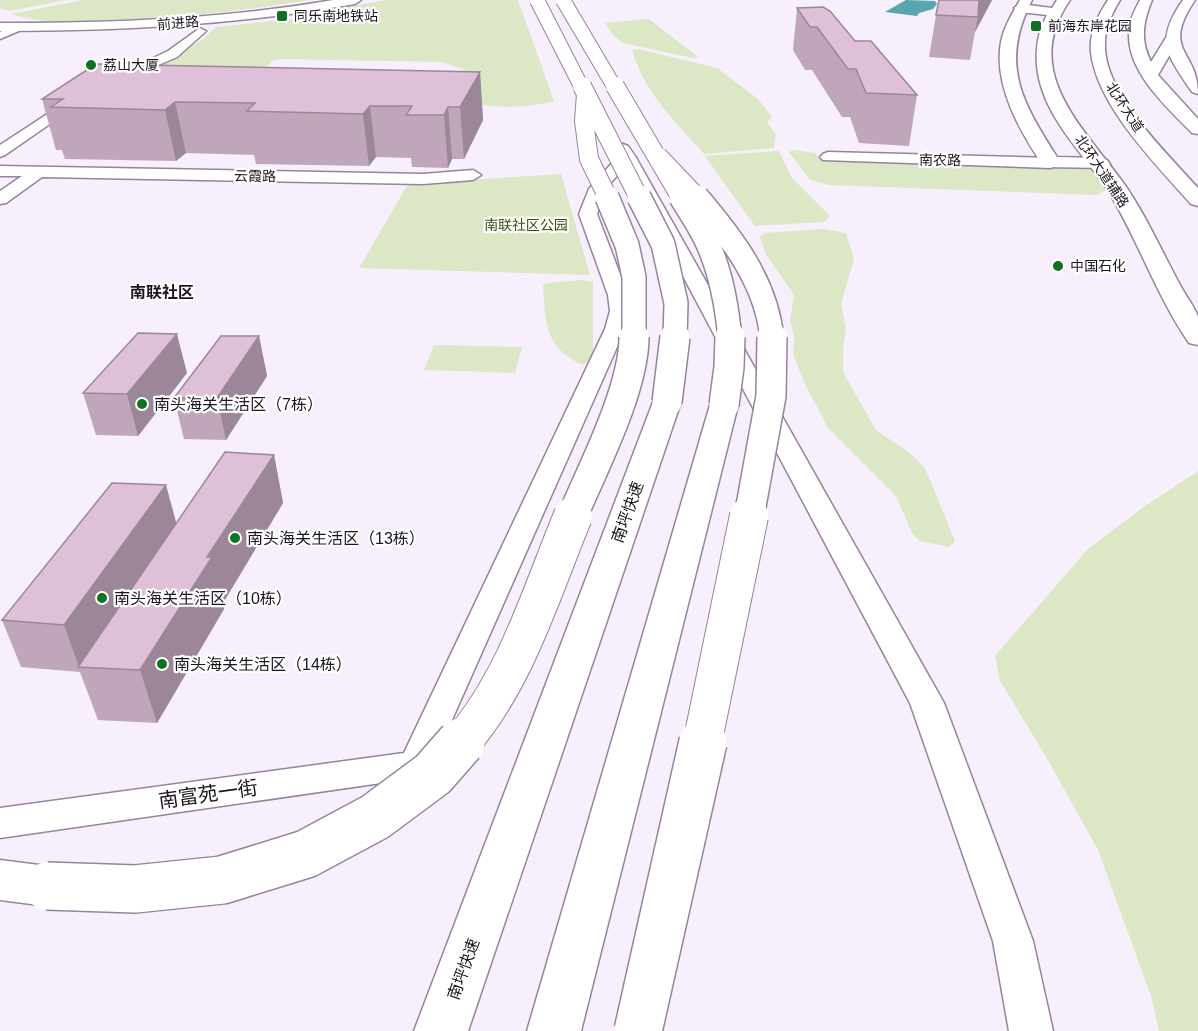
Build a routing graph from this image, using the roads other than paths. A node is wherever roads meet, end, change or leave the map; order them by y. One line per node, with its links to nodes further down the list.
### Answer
1 (329, 0): 14 (main road, 前进路)
2 (355, 0): 11 (main road, 前进路)
3 (538, 0): 26 (main road, 南坪快速, bridge); 29 (street)
4 (563, 0): 29 (main road, bridge)
5 (1114, 0): 37 (main road, 北环大道)
6 (1146, 0): 22 (main road)
7 (1189, 0): 21 (main road)
8 (1023, 4): 9 (main road); 31 (main road)
9 (1060, 6): 32 (main road, 北环大道辅路)
10 (0, 12): 13 (main road)
11 (234, 18): 15 (main road, 前进路); 19 (main road)
12 (0, 22): 13 (main road, 前进路)
13 (38, 23): 16 (main road, 前进路)
14 (145, 23): 15 (main road, 前进路); 16 (main road, 前进路)
15 (165, 24): 19 (main road)
16 (110, 25): 18 (main road, 前进路)
17 (0, 27): 18 (main road, 前进路)
18 (17, 28): 20 (street)
19 (200, 31): 23 (street)
20 (0, 36)
21 (1172, 39): 22 (main road); 24 (main road)
22 (1150, 75): 27 (main road)
23 (106, 82)
24 (1198, 89)
25 (88, 91): 28 (street)
26 (586, 94): 40 (main road, bridge); 41 (main road, 南坪快速, bridge)
27 (1198, 129)
28 (0, 152)
29 (643, 156): 39 (street, 南富苑一街); 44 (main road, bridge); 45 (main road, bridge); 46 (street)
30 (828, 157): 31 (street, 南农路)
31 (1051, 163): 32 (main road, 南农路)
32 (1100, 164): 38 (main road, 北环大道辅路)
33 (0, 171): 34 (street, 云霞路)
34 (38, 172): 35 (street, 云霞路); 36 (street)
35 (473, 175)
36 (0, 199)
37 (1198, 200)
38 (1198, 337)
39 (0, 823)
40 (0, 880)
41 (470, 951): 42 (main road); 43 (main road, 南坪快速)
42 (430, 1031)
43 (441, 1031)
44 (554, 1031)
45 (638, 1031)
46 (1031, 1031)

